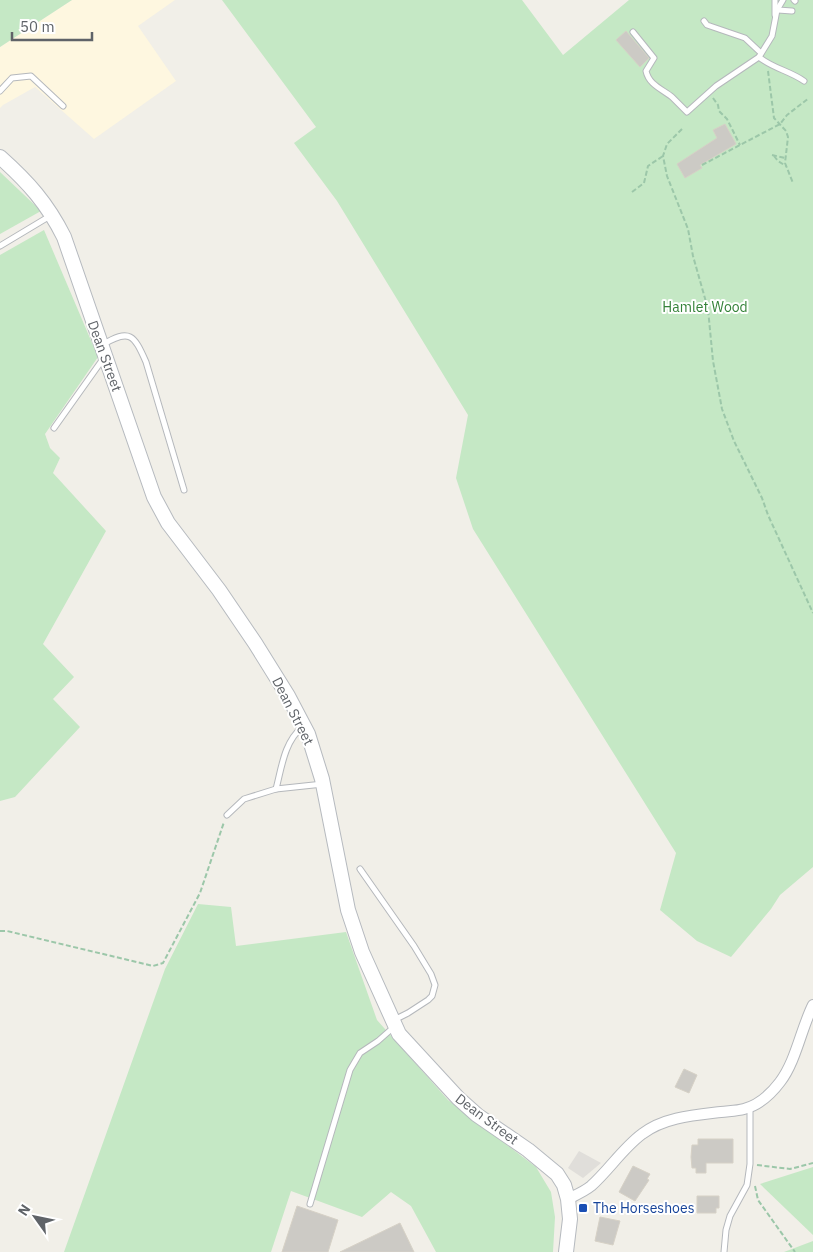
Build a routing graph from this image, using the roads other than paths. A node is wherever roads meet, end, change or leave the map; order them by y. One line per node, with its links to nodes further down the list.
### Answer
1 (783, 0): 2 (lane)
2 (775, 5): 3 (lane); 6 (lane)
3 (792, 11)
4 (704, 22): 6 (lane)
5 (633, 32): 6 (lane)
6 (760, 55): 7 (lane)
7 (804, 81)
8 (0, 91): 9 (lane)
9 (62, 106)
10 (0, 157): 11 (street, Dean Street)
11 (53, 215): 12 (lane); 13 (street, Dean Street)
12 (0, 246)
13 (103, 351): 14 (lane); 15 (lane); 16 (street, Dean Street)
14 (54, 428)
15 (184, 490)
16 (304, 725): 17 (street, Dean Street); 18 (lane)
17 (323, 784): 18 (lane); 22 (street, Dean Street)
18 (276, 789): 19 (lane)
19 (227, 815)
20 (360, 869): 22 (lane)
21 (813, 1005): 23 (street)
22 (394, 1023): 24 (street, Dean Street); 25 (lane)
23 (750, 1106): 24 (street); 27 (lane)
24 (568, 1199): 26 (street, Dean Street)
25 (310, 1204)
26 (566, 1252)
27 (724, 1252)

